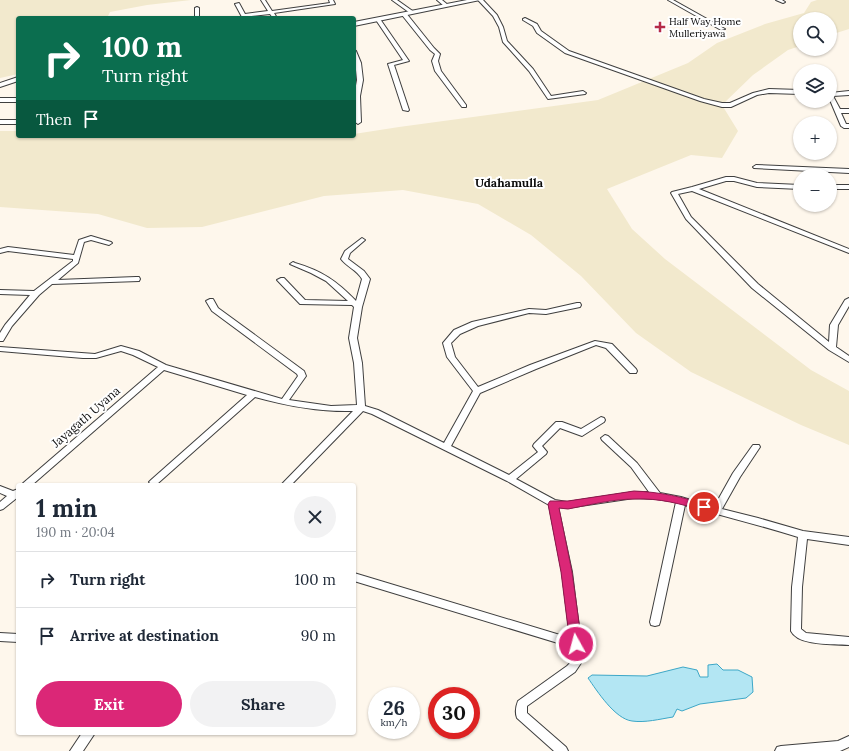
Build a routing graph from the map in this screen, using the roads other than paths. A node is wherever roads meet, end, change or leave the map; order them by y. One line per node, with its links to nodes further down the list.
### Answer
1 (263, 0): 14 (street)
2 (331, 0): 14 (street)
3 (394, 0): 15 (street)
4 (439, 0): 12 (street)
5 (477, 0): 9 (street)
6 (480, 0): 29 (street)
7 (670, 0): 24 (street)
8 (778, 0): 10 (street)
9 (462, 1): 12 (street)
10 (783, 2)
11 (237, 4): 18 (street)
12 (446, 5): 15 (street)
13 (197, 8): 17 (street)
14 (270, 12): 19 (street); 20 (street)
15 (412, 12): 16 (street)
16 (404, 14): 22 (street); 34 (street)
17 (197, 16)
18 (243, 16)
19 (249, 16)
20 (273, 16)
21 (525, 19): 28 (street)
22 (378, 20): 23 (street); 36 (street)
23 (356, 24)
24 (724, 29)
25 (356, 57): 41 (street)
26 (16, 80): 27 (street)
27 (0, 85)
28 (793, 92)
29 (584, 93)
30 (849, 93): 31 (street)
31 (837, 94)
32 (0, 100): 33 (street)
33 (16, 100)
34 (464, 106)
35 (836, 108): 37 (street)
36 (406, 110)
37 (838, 111): 38 (street); 42 (street)
38 (849, 111)
39 (0, 122): 40 (street)
40 (16, 122)
41 (358, 122)
42 (849, 126)
43 (756, 167): 44 (street)
44 (849, 171)
45 (793, 187): 48 (street)
46 (837, 187): 47 (street)
47 (849, 187)
48 (693, 189): 52 (street); 65 (street)
49 (362, 240): 62 (street)
50 (110, 243): 53 (street)
51 (0, 251): 53 (street)
52 (849, 251)
53 (77, 257): 57 (street)
54 (293, 264): 62 (street)
55 (136, 279): 57 (street)
56 (281, 280): 62 (street)
57 (50, 282): 59 (street)
58 (0, 292): 59 (street)
59 (36, 293): 64 (street)
60 (849, 300): 65 (street)
61 (210, 301): 72 (street)
62 (356, 305): 73 (street)
63 (577, 305): 70 (street)
64 (0, 339)
65 (832, 348): 67 (street)
66 (0, 349): 68 (street)
67 (849, 360)
68 (163, 367): 71 (street); 80 (street, Jayagath Uyana)
69 (633, 371): 70 (street)
70 (477, 391): 76 (street)
71 (253, 394): 72 (street); 79 (street)
72 (284, 402): 73 (street)
73 (361, 408): 76 (street); 81 (street)
74 (601, 420): 78 (street)
75 (605, 438): 84 (street)
76 (446, 447): 78 (street)
77 (756, 447): 88 (street)
78 (510, 479): 86 (street)
79 (154, 482)
80 (28, 483)
81 (288, 483)
82 (0, 489): 83 (street)
83 (16, 493): 87 (street)
84 (657, 496): 85 (street); 86 (street)
85 (681, 500): 88 (street); 92 (street)
86 (553, 504): 96 (street)
87 (0, 507)
88 (716, 511): 89 (street)
89 (803, 535): 90 (street); 95 (street)
90 (849, 541)
91 (356, 578): 96 (street)
92 (655, 622)
93 (0, 637): 94 (street)
94 (16, 638)
95 (849, 641)
96 (576, 644): 100 (street)
97 (89, 735): 99 (street)
98 (849, 741): 101 (street)
99 (79, 750)
100 (562, 751)
101 (781, 751)

